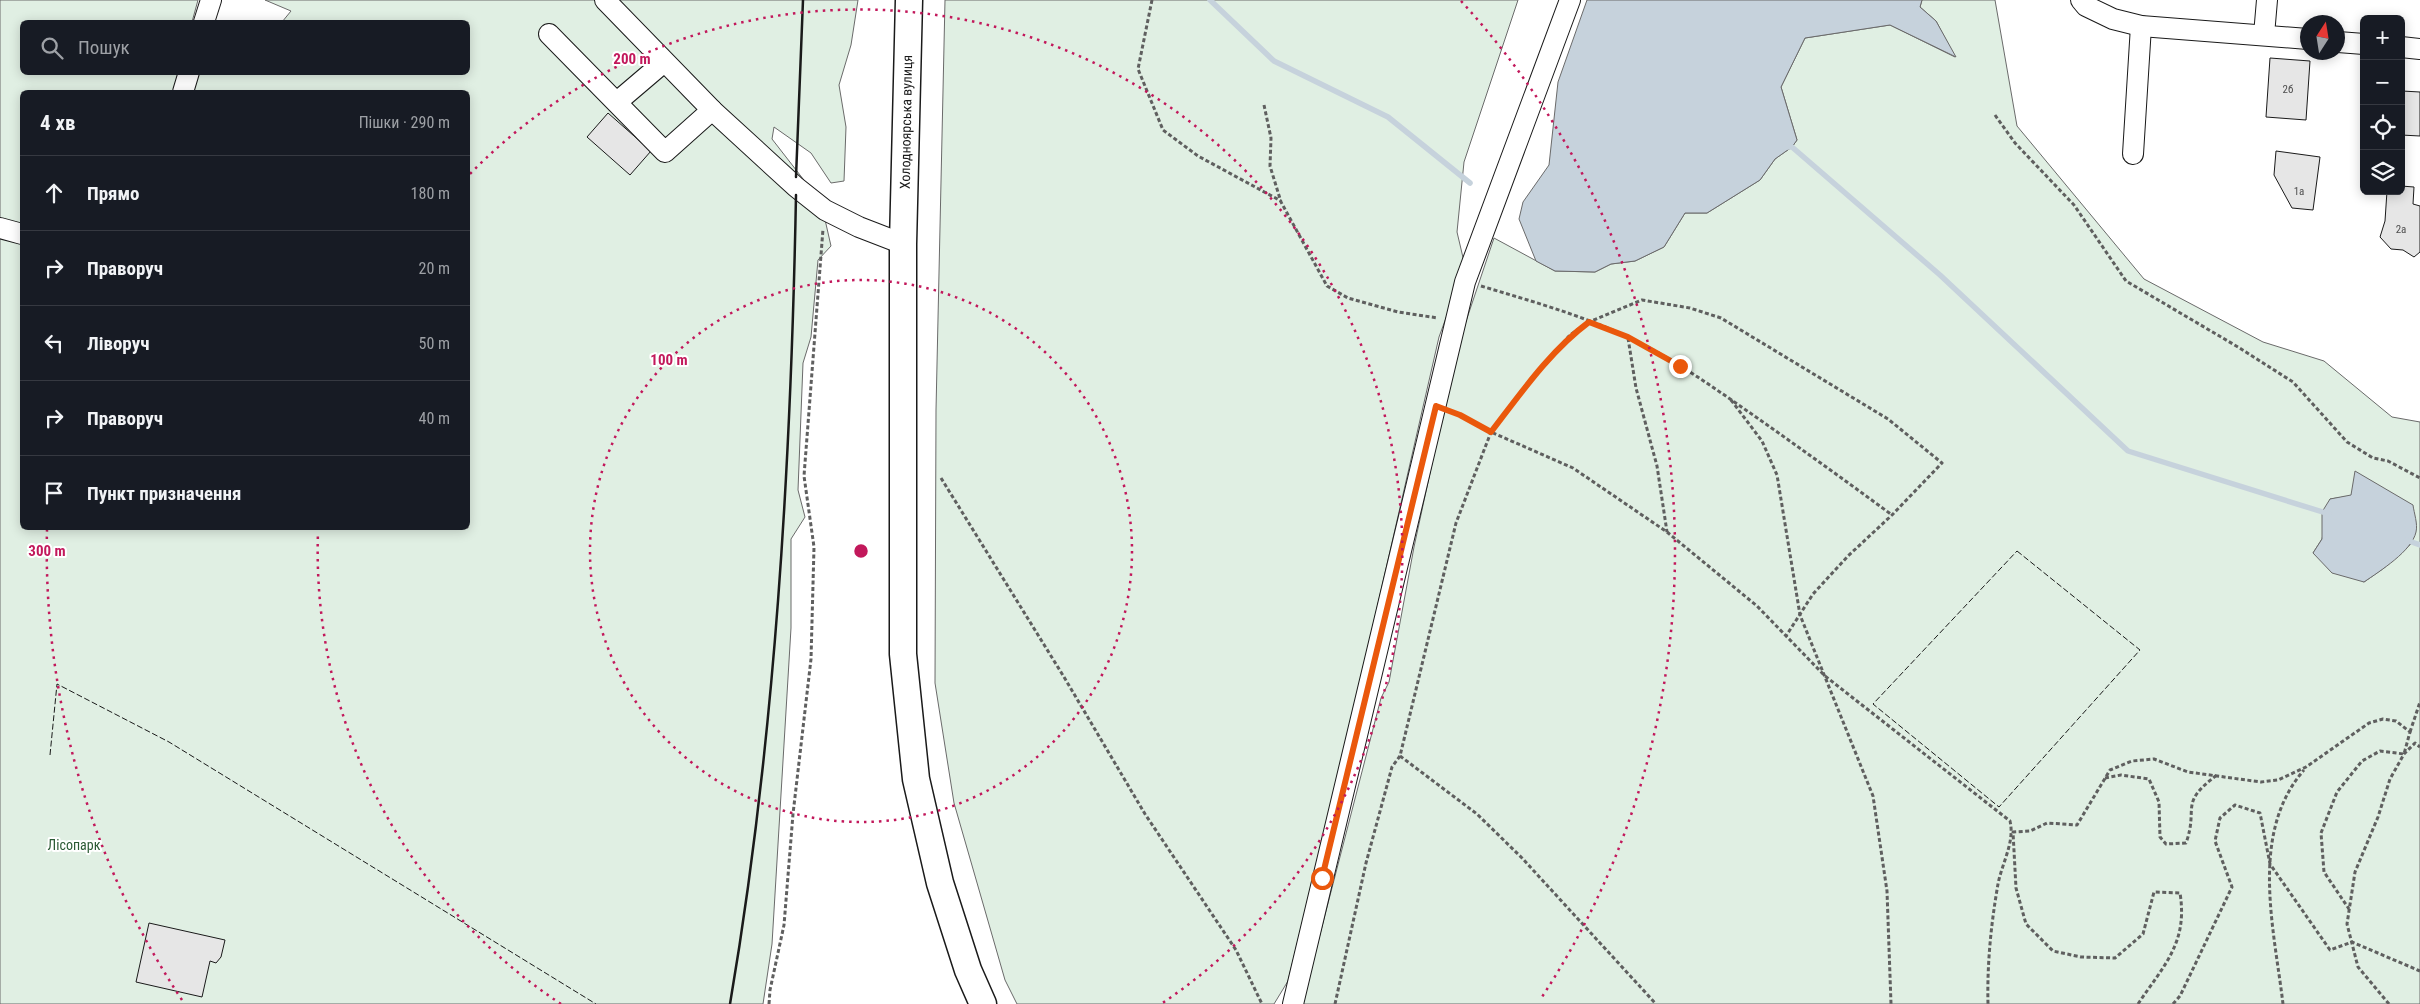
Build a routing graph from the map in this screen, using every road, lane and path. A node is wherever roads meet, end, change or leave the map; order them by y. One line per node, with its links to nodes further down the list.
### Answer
1 (211, 0): 8 (street)
2 (605, 0): 17 (street)
3 (909, 0): 29 (main road, Холодноярська вулиця)
4 (1152, 0): 25 (path)
5 (1570, 0): 30 (street)
6 (2080, 0): 9 (street)
7 (2267, 0): 11 (street)
8 (205, 20)
9 (2141, 26): 11 (street); 24 (street)
10 (550, 34): 20 (street)
11 (2264, 35): 12 (street)
12 (2300, 38)
13 (2345, 43): 14 (street)
14 (2360, 44)
15 (2405, 47): 16 (street)
16 (2420, 49)
17 (664, 62): 20 (street); 22 (street)
18 (188, 75): 19 (street)
19 (184, 90)
20 (617, 102): 22 (street)
21 (1264, 105): 25 (path)
22 (712, 110): 26 (street)
23 (1995, 115): 38 (path)
24 (2133, 154)
25 (1281, 202): 31 (path)
26 (825, 210): 29 (street); 57 (path)
27 (0, 228): 28 (street)
28 (20, 233)
29 (904, 244): 58 (main road, Холодноярська вулиця)
30 (1465, 282): 31 (street); 32 (path)
31 (1459, 310): 35 (street)
32 (1589, 322): 33 (path); 36 (path); 39 (path)
33 (1628, 337): 34 (path); 40 (path)
34 (1731, 400): 39 (path); 41 (path)
35 (1436, 406): 36 (path); 60 (street)
36 (1491, 432): 40 (path); 48 (path)
37 (940, 478): 59 (path)
38 (2420, 478)
39 (1892, 516): 41 (path)
40 (1667, 532): 42 (path)
41 (1800, 615): 42 (path); 43 (path)
42 (1786, 636): 43 (path)
43 (1825, 676): 52 (path); 63 (path)
44 (2420, 702): 45 (path)
45 (2410, 732): 47 (path); 49 (path)
46 (2420, 746): 47 (path)
47 (2404, 754): 54 (path); 54 (path)
48 (1400, 756): 61 (path); 62 (path)
49 (2306, 767): 50 (path); 53 (path)
50 (2217, 774): 51 (path); 51 (path)
51 (2105, 778): 52 (path)
52 (2012, 832): 64 (path); 65 (path)
53 (2270, 864): 55 (path); 66 (path); 67 (path)
54 (2349, 909): 55 (path)
55 (2352, 942): 56 (path); 68 (path)
56 (2420, 972)
57 (769, 1004)
58 (983, 1004)
59 (1262, 1004)
60 (1293, 1004)
61 (1335, 1004)
62 (1656, 1004)
63 (1891, 1004)
64 (1988, 1004)
65 (2138, 1004)
66 (2174, 1004)
67 (2283, 1004)
68 (2389, 1004)

